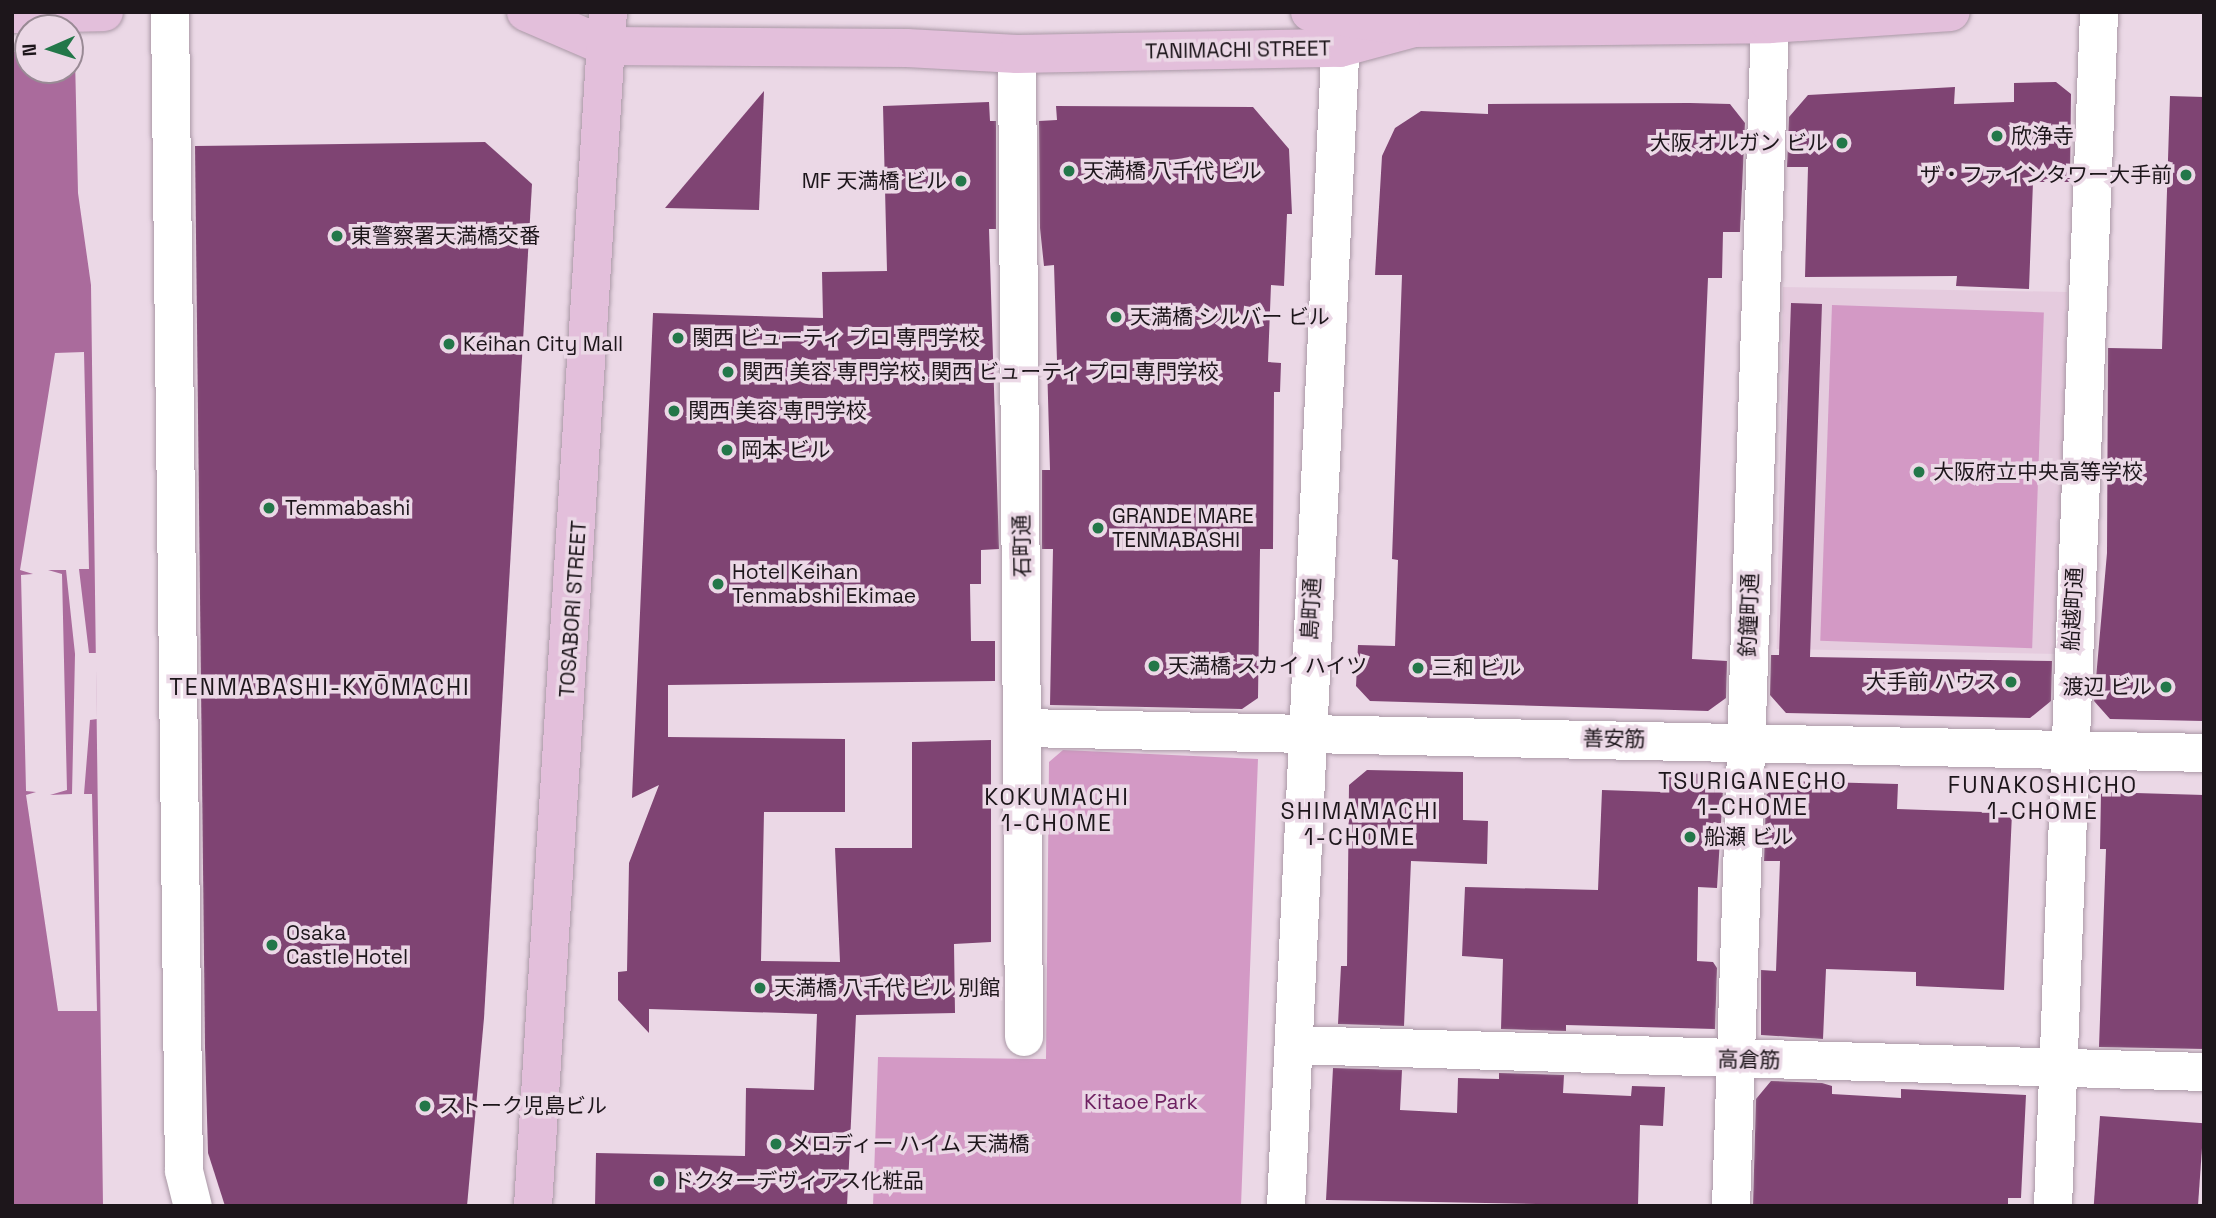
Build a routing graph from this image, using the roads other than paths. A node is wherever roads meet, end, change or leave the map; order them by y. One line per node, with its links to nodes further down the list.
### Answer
1 (104, 12): 6 (main road)
2 (170, 12): 21 (street)
3 (526, 12): 9 (main road)
4 (1951, 12): 8 (main road)
5 (2099, 12): 14 (street, 船越町通)
6 (12, 14)
7 (1333, 22): 8 (main road, TANIMACHI STREET); 10 (main road, TANIMACHI STREET); 12 (street, 島町通)
8 (1770, 24): 13 (street, 釣鐘町通)
9 (606, 29): 10 (main road, TANIMACHI STREET); 22 (main road, TOSABORI STREET)
10 (1017, 54): 11 (street, 石町通)
11 (1024, 728): 12 (street, 善安筋); 16 (street, 石町通)
12 (1305, 732): 13 (street, 善安筋); 17 (street, 島町通)
13 (1745, 743): 14 (street, 善安筋); 18 (street, 釣鐘町通)
14 (2067, 751): 15 (street, 善安筋); 19 (street, 船越町通)
15 (2204, 753)
16 (1024, 1037)
17 (1295, 1045): 18 (street, 高倉筋); 23 (street, 島町通)
18 (1737, 1060): 19 (street, 高倉筋); 24 (street, 釣鐘町通)
19 (2057, 1067): 20 (street, 高倉筋); 25 (street, 船越町通)
20 (2204, 1072)
21 (193, 1206)
22 (533, 1206)
23 (1286, 1206)
24 (1731, 1206)
25 (2053, 1206)

